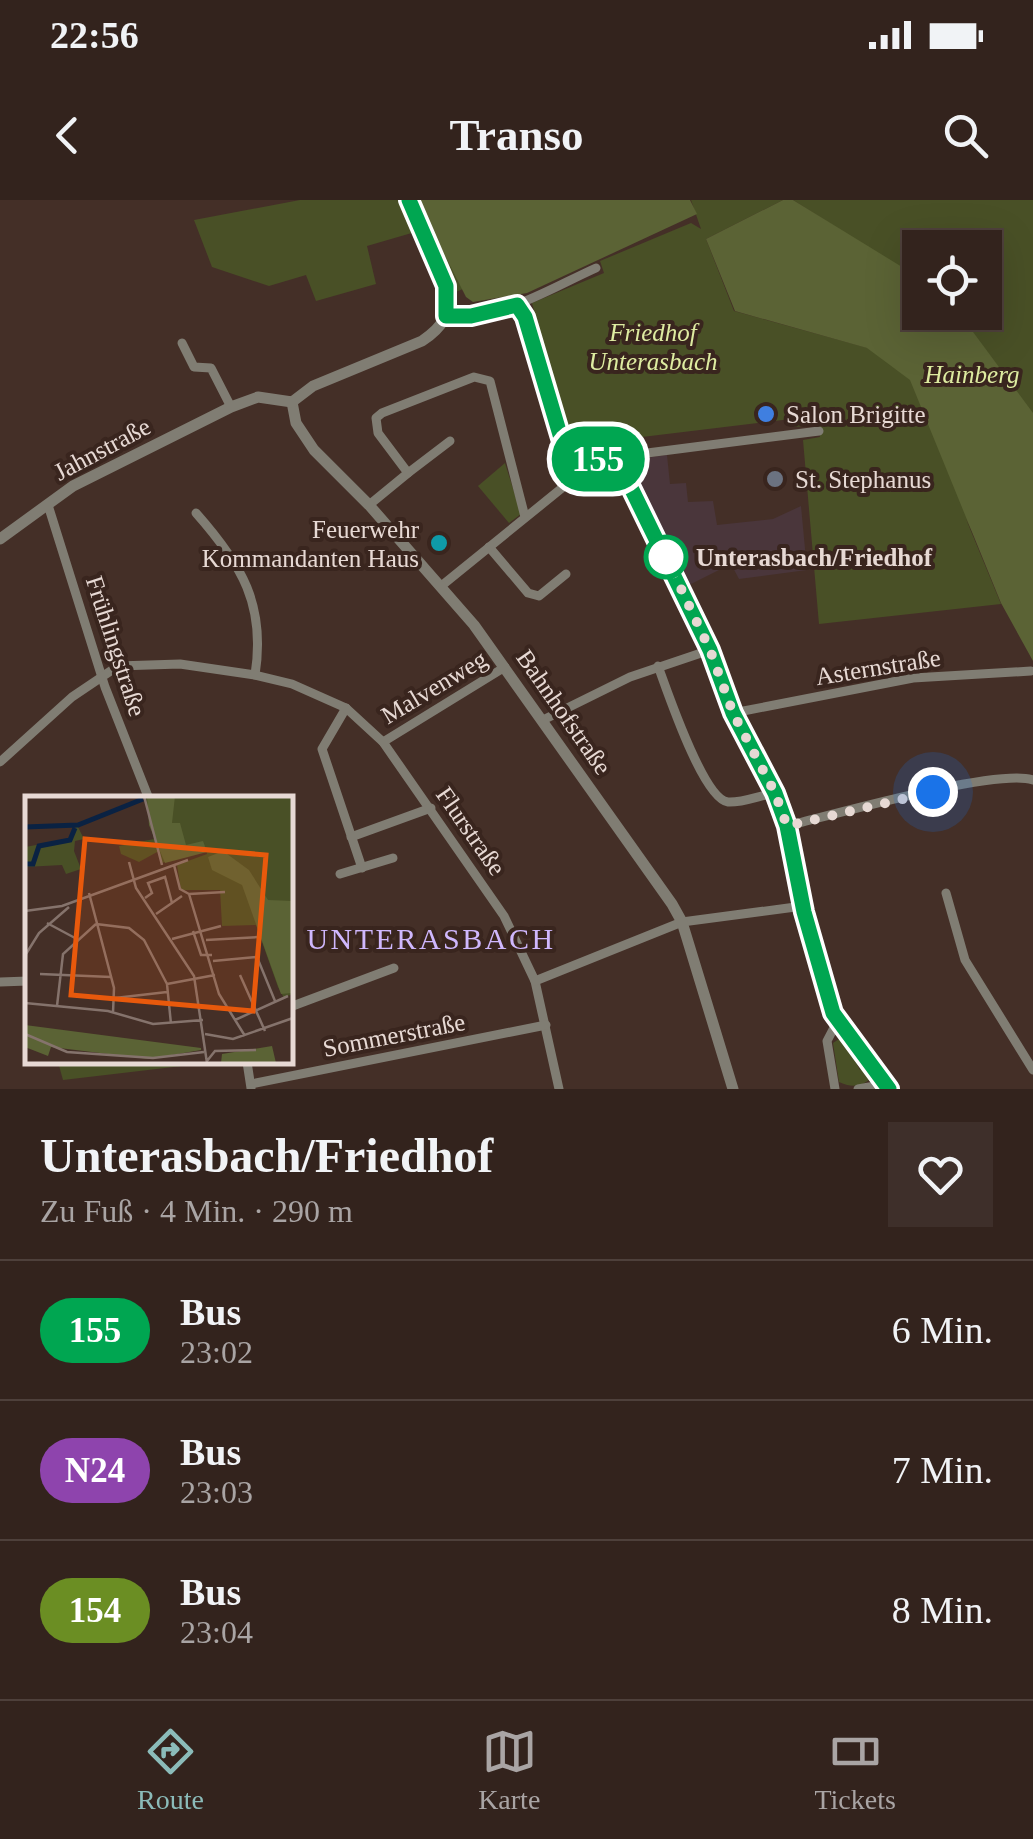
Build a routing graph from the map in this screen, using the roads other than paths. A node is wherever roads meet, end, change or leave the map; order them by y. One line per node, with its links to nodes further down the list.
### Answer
1 (409, 200): 4 (street)
2 (596, 268): 3 (street)
3 (517, 305): 4 (street); 10 (street)
4 (446, 316): 6 (street, Jahnstraße)
5 (182, 343): 7 (street)
6 (292, 402): 7 (street, Jahnstraße); 14 (street, Bahnhofstraße)
7 (231, 408): 13 (street, Jahnstraße)
8 (820, 431): 10 (street)
9 (450, 441): 11 (street)
10 (616, 457): 21 (street)
11 (408, 472): 14 (street); 16 (street)
12 (578, 475): 16 (street)
13 (48, 505): 17 (street, Jahnstraße); 25 (street, Frühlingstraße)
14 (368, 505): 20 (street, Bahnhofstraße)
15 (196, 513): 26 (street)
16 (525, 517): 18 (street)
17 (0, 539)
18 (490, 547): 19 (street); 20 (street)
19 (566, 574)
20 (440, 587): 23 (street, Bahnhofstraße)
21 (710, 650): 22 (street); 28 (street)
22 (658, 666): 29 (street); 33 (street)
23 (505, 667): 29 (street, Bahnhofstraße); 30 (street, Malvenweg)
24 (1032, 671): 28 (street, Asternstraße)
25 (102, 675): 26 (street, Flurstraße); 31 (street); 34 (street, Frühlingstraße)
26 (254, 675): 27 (street, Flurstraße)
27 (346, 708): 30 (street, Flurstraße); 37 (street)
28 (733, 713): 33 (street)
29 (542, 720): 43 (street, Bahnhofstraße)
30 (383, 742): 35 (street, Flurstraße)
31 (0, 762)
32 (1033, 780): 36 (street)
33 (775, 793): 36 (street)
34 (148, 796)
35 (431, 808): 37 (street); 46 (street, Flurstraße)
36 (787, 826): 42 (street)
37 (352, 837): 39 (street)
38 (393, 858): 39 (street)
39 (362, 868): 40 (street)
40 (340, 874)
41 (946, 893): 51 (street)
42 (804, 909): 43 (street); 49 (street)
43 (682, 922): 46 (street); 55 (street, Bahnhofstraße)
44 (394, 968): 48 (street)
45 (25, 981): 47 (street)
46 (534, 981): 50 (street, Flurstraße)
47 (0, 982)
48 (292, 1006)
49 (838, 1020): 53 (street); 56 (street)
50 (546, 1024): 52 (street, Sommerstraße); 54 (street, Flurstraße)
51 (1033, 1070)
52 (251, 1086)
53 (888, 1086): 57 (street)
54 (559, 1089)
55 (733, 1089)
56 (834, 1089)
57 (858, 1089)

